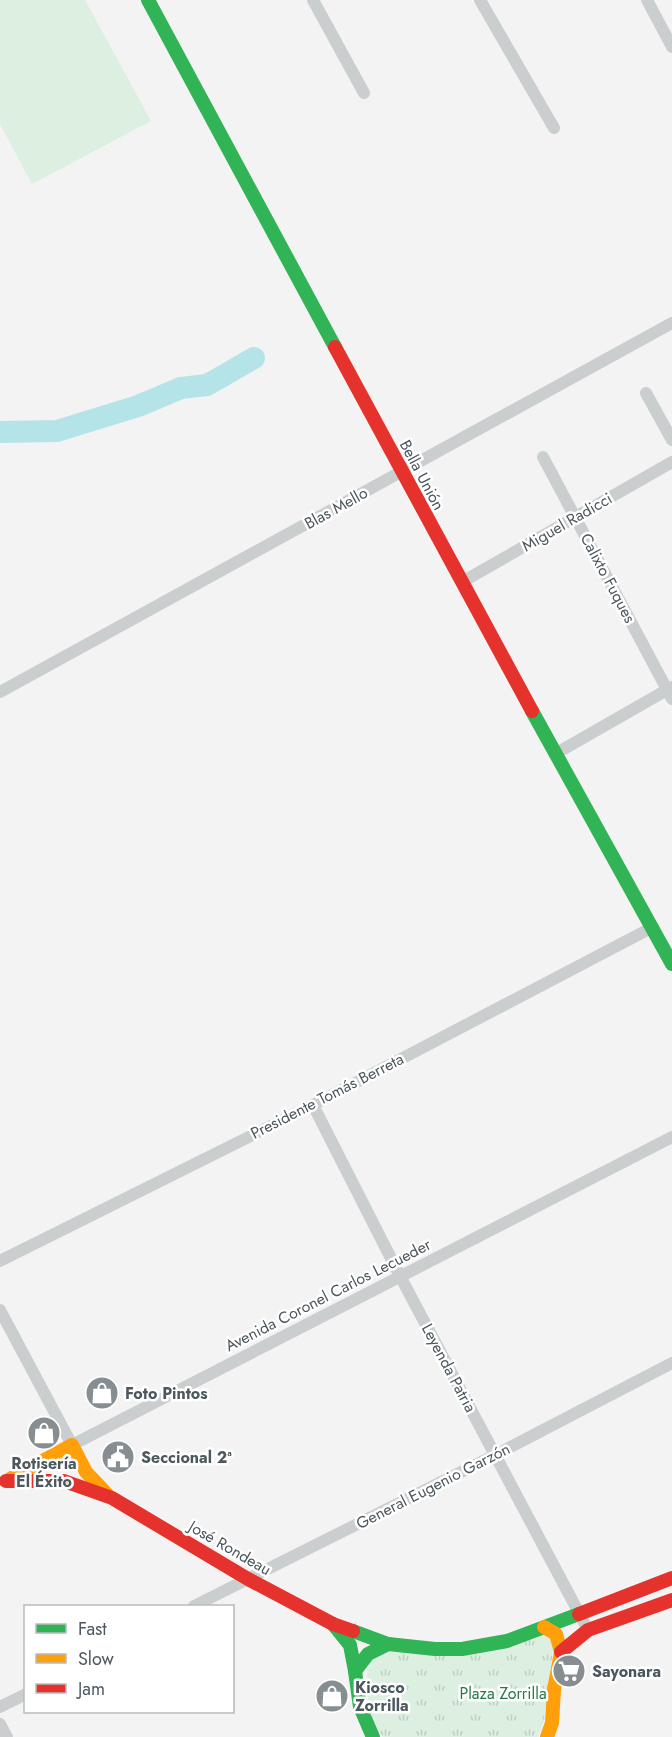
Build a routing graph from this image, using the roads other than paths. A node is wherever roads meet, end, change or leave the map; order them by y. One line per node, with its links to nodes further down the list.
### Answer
1 (148, 0): 13 (main road, Bella Unión)
2 (313, 0): 6 (street)
3 (480, 0): 7 (street)
4 (647, 0): 5 (street)
5 (672, 47)
6 (363, 93)
7 (554, 128)
8 (672, 323): 13 (street, Blas Mello)
9 (646, 393): 10 (street)
10 (672, 440)
11 (543, 457): 14 (street, Calixto Fuques)
12 (672, 462): 14 (street, Miguel Radicci)
13 (402, 472): 15 (main road, Bella Unión); 16 (street, Blas Mello)
14 (575, 517): 15 (street, Miguel Radicci); 17 (street, Calixto Fuques)
15 (462, 582): 18 (main road, Bella Unión)
16 (0, 692)
17 (670, 692): 18 (street)
18 (555, 754): 19 (main road, Bella Unión)
19 (653, 927): 20 (main road, Bella Unión); 21 (street, Presidente Tomás Berreta)
20 (672, 964)
21 (313, 1104): 23 (street, Presidente Tomás Berreta); 24 (street, Leyenda Patria)
22 (672, 1137): 24 (street, Avenida Coronel Carlos Lecueder)
23 (0, 1261)
24 (400, 1276): 27 (street, Avenida Coronel Carlos Lecueder); 28 (street, Leyenda Patria)
25 (0, 1310): 27 (street)
26 (672, 1363): 28 (street, General Eugenio Garzón)
27 (72, 1445): 29 (main road, Avenida Coronel Carlos Lecueder); 30 (main road, José Rondeau)
28 (495, 1455): 32 (street, General Eugenio Garzón); 35 (street, Leyenda Patria)
29 (3, 1483): 30 (main road, José Rondeau)
30 (112, 1498): 32 (main road, José Rondeau)
31 (672, 1578): 35 (main road, José Rondeau)
32 (248, 1579): 34 (street, General Eugenio Garzón); 36 (main road, José Rondeau)
33 (672, 1600): 38 (main road)
34 (196, 1605)
35 (578, 1613): 37 (main road, José Rondeau); 38 (street, Leyenda Patria)
36 (333, 1624): 39 (main road, José Rondeau); 41 (main road, José Rondeau)
37 (544, 1627): 39 (main road, José Rondeau); 40 (main road)
38 (588, 1630): 40 (main road)
39 (388, 1644): 41 (main road)
40 (561, 1653): 47 (main road)
41 (355, 1671): 46 (main road, José Rondeau)
42 (24, 1695): 43 (street)
43 (0, 1707)
44 (0, 1724): 45 (street)
45 (7, 1737)
46 (372, 1737)
47 (547, 1737)

